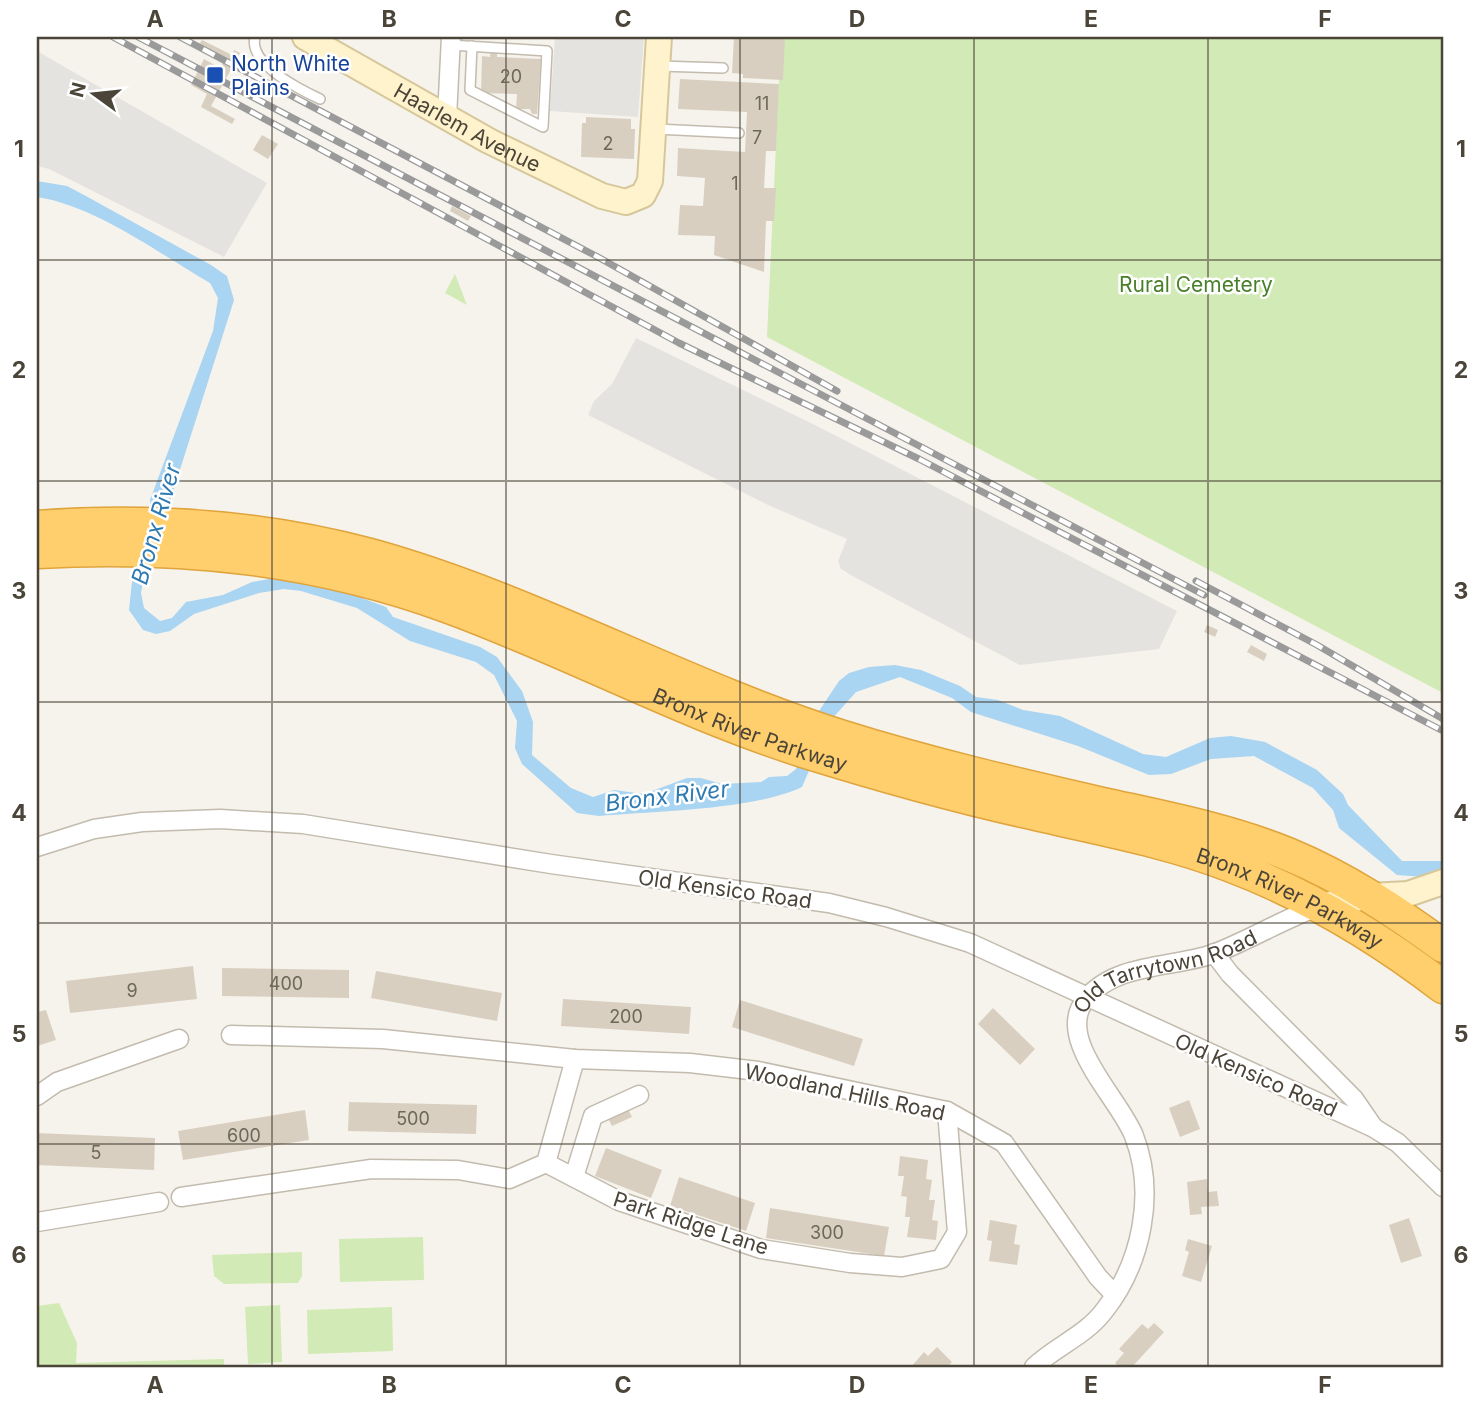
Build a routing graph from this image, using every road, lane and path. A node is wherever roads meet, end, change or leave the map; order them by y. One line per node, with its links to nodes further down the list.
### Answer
1 (255, 37): 8 (lane)
2 (305, 37): 9 (street, Haarlem Avenue)
3 (659, 37): 6 (street)
4 (450, 41): 5 (lane); 9 (street)
5 (472, 46): 5 (lane)
6 (657, 66): 7 (lane); 10 (street)
7 (723, 68)
8 (320, 99)
9 (447, 117): 10 (street, Haarlem Avenue)
10 (654, 129): 11 (lane)
11 (739, 132)
12 (37, 527): 13 (highway, Bronx River Parkway)
13 (122, 536): 14 (highway, Bronx River Parkway); 15 (highway, Bronx River Parkway)
14 (37, 552)
15 (835, 748): 18 (highway, Bronx River Parkway); 19 (highway, Bronx River Parkway)
16 (37, 847): 23 (street, Old Kensico Road)
17 (1443, 882): 18 (street, Old Tarrytown Road)
18 (1370, 896): 19 (street, Old Tarrytown Road); 20 (highway, Bronx River Parkway)
19 (1320, 906): 21 (street, Old Tarrytown Road); 22 (highway, Bronx River Parkway)
20 (1443, 946)
21 (1214, 953): 23 (street, Old Tarrytown Road); 32 (street, Old Kensico Road)
22 (1443, 987)
23 (1087, 998): 32 (street, Old Kensico Road); 39 (street, Old Tarrytown Road)
24 (231, 1035): 26 (street, Woodland Hills Road)
25 (179, 1039): 28 (street)
26 (575, 1059): 29 (street, Woodland Hills Road); 30 (street)
27 (639, 1095): 31 (street)
28 (37, 1096)
29 (947, 1111): 34 (street, Park Ridge Lane); 39 (street, Woodland Hills Road)
30 (560, 1113): 31 (street); 33 (street)
31 (593, 1116): 34 (street)
32 (1374, 1128): 35 (street, Old Kensico Road)
33 (547, 1163): 34 (street, Park Ridge Lane); 36 (street)
34 (574, 1177)
35 (1443, 1187)
36 (181, 1197)
37 (159, 1202): 38 (street)
38 (37, 1222)
39 (1115, 1295): 40 (street, Old Tarrytown Road)
40 (1040, 1365)

